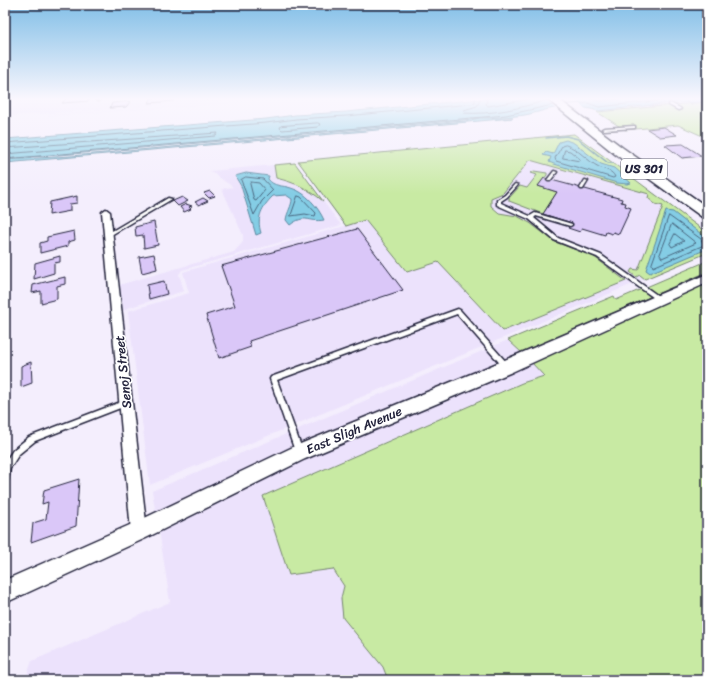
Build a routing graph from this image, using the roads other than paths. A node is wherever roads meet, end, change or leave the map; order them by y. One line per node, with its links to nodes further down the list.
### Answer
1 (595, 130): 11 (main road, US 301)
2 (605, 130): 9 (main road, US 301)
3 (555, 172): 4 (lane)
4 (549, 180)
5 (586, 181): 7 (lane)
6 (516, 185): 12 (lane)
7 (582, 188)
8 (170, 200): 14 (lane)
9 (707, 200)
10 (106, 212): 14 (street, Senoj Street)
11 (707, 214)
12 (531, 218): 13 (lane); 16 (lane)
13 (570, 225)
14 (109, 234): 18 (street, Senoj Street)
15 (707, 278): 16 (street, East Sligh Avenue)
16 (659, 299): 17 (street, East Sligh Avenue)
17 (506, 367): 19 (street, East Sligh Avenue); 19 (lane)
18 (126, 403): 20 (lane); 21 (street, Senoj Street)
19 (299, 453): 21 (street, East Sligh Avenue)
20 (5, 477)
21 (139, 532): 22 (street, East Sligh Avenue)
22 (5, 592)

